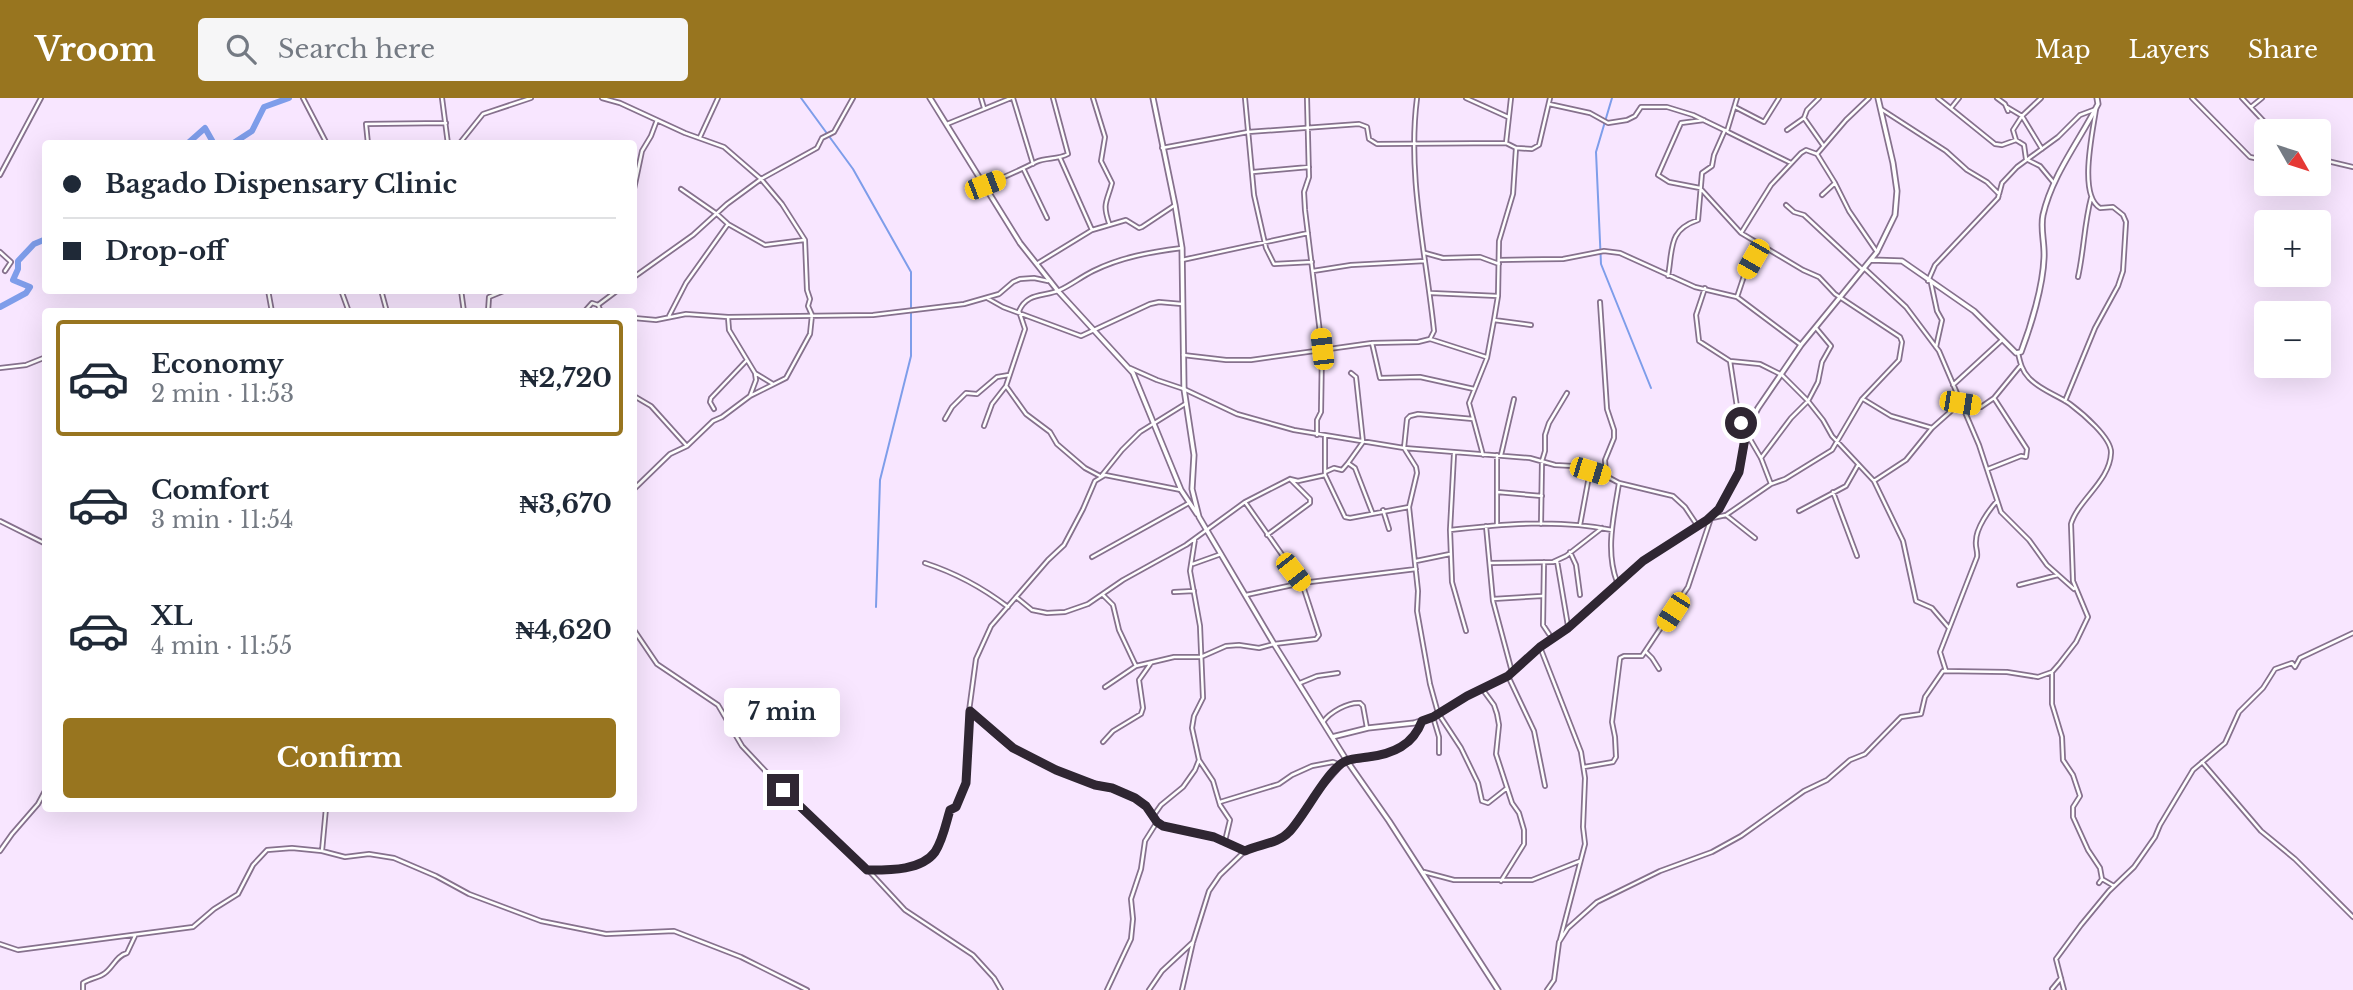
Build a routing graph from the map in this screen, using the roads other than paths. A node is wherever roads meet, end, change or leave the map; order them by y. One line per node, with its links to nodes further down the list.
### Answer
1 (41, 98): 77 (street)
2 (303, 98): 55 (street)
3 (442, 98): 48 (street)
4 (531, 98): 58 (street)
5 (602, 98): 46 (street)
6 (718, 98): 54 (street)
7 (853, 98): 79 (street)
8 (930, 98): 49 (street)
9 (981, 98): 38 (street)
10 (1012, 98): 38 (street); 72 (street)
11 (1053, 98): 67 (street)
12 (1093, 98): 94 (street)
13 (1153, 98): 63 (street)
14 (1245, 98): 53 (street)
15 (1307, 98): 50 (street)
16 (1417, 98): 61 (street)
17 (1466, 98): 43 (street)
18 (1511, 98): 43 (street)
19 (1550, 98): 34 (street)
20 (1737, 98): 36 (street)
21 (1779, 98): 36 (street)
22 (1819, 98): 44 (street)
23 (1869, 98): 62 (street)
24 (1878, 98): 40 (street)
25 (1938, 98): 39 (street)
26 (1959, 98): 39 (street)
27 (1997, 98): 42 (street)
28 (2041, 98): 42 (street)
29 (2097, 98): 35 (street)
30 (2104, 98): 35 (street)
31 (2242, 98): 37 (street)
32 (2262, 98): 37 (street)
33 (2194, 99): 68 (street)
34 (1549, 104): 47 (street); 64 (street)
35 (2098, 104): 41 (street)
36 (1735, 107): 52 (street)
37 (2250, 107): 45 (street)
38 (984, 108): 49 (street)
39 (1951, 108): 59 (street)
40 (1881, 109): 86 (street); 104 (street)
41 (2096, 109): 65 (street); 81 (street); 89 (street)
42 (2022, 116): 59 (street); 65 (street)
43 (1508, 117): 60 (street)
44 (1804, 118): 51 (street); 62 (street)
45 (2262, 119)
46 (657, 120): 54 (street); 78 (street)
47 (1704, 120): 52 (street); 84 (street)
48 (446, 123): 56 (street); 57 (street)
49 (947, 124): 82 (street)
50 (1307, 128): 53 (street); 61 (street); 74 (street)
51 (1787, 130)
52 (1726, 131): 71 (street); 84 (street)
53 (1248, 132): 63 (street); 76 (street)
54 (700, 138): 79 (street)
55 (325, 140)
56 (368, 140)
57 (448, 140)
58 (462, 140)
59 (2016, 140): 69 (street)
60 (1506, 143): 61 (street); 64 (street)
61 (1412, 145): 105 (street)
62 (1823, 145): 66 (street)
63 (1163, 148): 90 (street)
64 (1516, 148): 110 (street)
65 (2042, 149): 69 (street)
66 (1817, 154): 71 (street); 80 (street)
67 (1060, 158): 72 (street); 96 (street)
68 (2254, 158)
69 (2026, 159): 81 (street); 83 (street)
70 (2331, 161): 73 (street)
71 (1791, 163): 98 (street)
72 (1033, 164): 75 (street)
73 (2352, 165)
74 (1309, 167): 76 (street); 97 (street)
75 (1024, 170): 82 (street); 93 (street)
76 (1253, 172): 100 (street)
77 (0, 175)
78 (637, 175)
79 (761, 179): 92 (street); 99 (street)
80 (1835, 183): 88 (street); 104 (street)
81 (2054, 183): 152 (street)
82 (985, 185): 111 (street)
83 (2000, 187): 86 (street); 87 (street)
84 (1700, 188): 98 (street); 116 (street)
85 (681, 189): 92 (street)
86 (1994, 189): 87 (street)
87 (2000, 194): 119 (street)
88 (1822, 195)
89 (2091, 198): 117 (street); 177 (street)
90 (1175, 205): 94 (street); 102 (street)
91 (1786, 205): 112 (street)
92 (717, 214): 95 (street); 115 (street)
93 (1047, 218)
94 (1109, 223): 96 (street)
95 (728, 224): 99 (street); 137 (street)
96 (1092, 230): 111 (street)
97 (1308, 233): 100 (street); 109 (street)
98 (1741, 233): 101 (street)
99 (805, 240): 136 (street)
100 (1265, 241): 106 (street); 109 (street)
101 (1761, 245): 126 (street); 127 (street)
102 (1182, 247): 106 (street); 121 (street)
103 (0, 251): 113 (street)
104 (1877, 252): 107 (street)
105 (1425, 253): 108 (street); 110 (street)
106 (1182, 260): 130 (street)
107 (1871, 260): 112 (street); 119 (street)
108 (1425, 261): 114 (street); 122 (street)
109 (1312, 262): 114 (street)
110 (1499, 262): 116 (street); 125 (street)
111 (1036, 264): 118 (street)
112 (1864, 269): 126 (street); 150 (street)
113 (5, 271)
114 (1313, 271): 151 (street)
115 (637, 275)
116 (1668, 276): 120 (street)
117 (2078, 277)
118 (1050, 282): 121 (street); 128 (street)
119 (1930, 282): 147 (street); 150 (street)
120 (1705, 288): 127 (street); 157 (street)
121 (1058, 291): 135 (street); 145 (street)
122 (1430, 293): 125 (street); 146 (street)
123 (496, 294): 132 (street)
124 (613, 294): 131 (street)
125 (1498, 296): 141 (street)
126 (1841, 296): 144 (street); 175 (street)
127 (1737, 297): 149 (street)
128 (987, 298): 135 (street); 136 (street)
129 (1600, 302): 204 (street)
130 (1182, 303): 145 (street); 153 (street)
131 (598, 305): 133 (street); 134 (street)
132 (488, 308)
133 (588, 308)
134 (599, 308)
135 (1019, 311): 145 (street); 163 (street)
136 (812, 315): 139 (street); 165 (street)
137 (668, 317): 138 (street); 140 (street)
138 (728, 317): 139 (street); 143 (street)
139 (737, 317): 143 (street)
140 (637, 318)
141 (1494, 320): 142 (street); 154 (street)
142 (1531, 325)
143 (729, 327): 156 (street)
144 (1815, 328): 149 (street); 176 (street)
145 (1095, 330): 159 (street)
146 (1430, 339): 148 (street); 154 (street)
147 (2002, 339): 152 (street); 166 (street)
148 (1372, 343): 151 (street); 169 (street)
149 (1801, 345): 164 (street)
150 (1936, 347): 166 (street)
151 (1322, 349): 153 (street); 186 (street)
152 (2018, 353): 158 (street)
153 (1183, 355): 168 (street)
154 (1487, 358): 169 (street)
155 (42, 359): 160 (street)
156 (747, 360): 161 (street); 180 (street)
157 (1730, 361): 164 (street); 187 (street)
158 (2021, 365): 173 (street); 177 (street)
159 (1128, 366): 168 (street); 183 (street)
160 (0, 368)
161 (755, 373): 165 (street); 171 (street)
162 (1351, 373): 190 (street)
163 (1009, 375): 167 (street); 181 (street)
164 (1782, 375): 176 (street); 187 (street)
165 (775, 384): 171 (street)
166 (1953, 385): 178 (street)
167 (1006, 386): 184 (street); 203 (street)
168 (1184, 389): 179 (street); 186 (street)
169 (1474, 389): 182 (street)
170 (1567, 393): 197 (street)
171 (750, 396): 191 (street)
172 (637, 398): 191 (street)
173 (1994, 398): 178 (street); 200 (street)
174 (1514, 399): 195 (street)
175 (1863, 399): 185 (street); 189 (street)
176 (1808, 401): 189 (street); 196 (street)
177 (2065, 401): 256 (street)
178 (1960, 403): 185 (street); 200 (street)
179 (1185, 404): 183 (street); 222 (street)
180 (714, 409)
181 (945, 419)
182 (1473, 419): 192 (street); 194 (street)
183 (1154, 424): 203 (street); 210 (street)
184 (984, 426)
185 (1932, 428): 206 (street)
186 (1317, 435): 188 (street)
187 (1746, 435): 196 (street); 223 (street)
188 (1325, 436): 190 (street); 202 (street)
189 (1836, 441): 199 (street); 208 (street)
190 (1363, 443): 192 (street); 198 (street)
191 (687, 446): 209 (street)
192 (1404, 448): 193 (street); 217 (street)
193 (1454, 454): 194 (street); 233 (street)
194 (1483, 455): 195 (street)
195 (1499, 455): 197 (street); 211 (street)
196 (1761, 458): 208 (street)
197 (1542, 461): 201 (street); 213 (street)
198 (1348, 463): 202 (street); 220 (street)
199 (1858, 465): 206 (street); 212 (street)
200 (1988, 469): 214 (street)
201 (1590, 471): 204 (street); 227 (street)
202 (1325, 474): 205 (street); 220 (street)
203 (1101, 476): 210 (street); 262 (street)
204 (1606, 476): 207 (street)
205 (1290, 479): 215 (street); 235 (street)
206 (1874, 481): 266 (street)
207 (1619, 483): 228 (street); 234 (street)
208 (1770, 484): 221 (street)
209 (637, 486)
210 (1181, 490): 216 (street)
211 (1497, 492): 213 (street); 225 (street)
212 (1833, 492): 219 (street); 242 (street)
213 (1542, 496): 226 (street)
214 (1997, 501): 251 (street); 266 (street)
215 (1245, 502): 231 (street); 235 (street)
216 (1189, 503): 222 (street); 243 (street)
217 (1409, 506): 218 (street); 244 (street)
218 (1383, 510): 220 (street); 232 (street)
219 (1799, 511)
220 (1372, 513)
221 (1726, 515): 223 (street); 236 (street)
222 (1199, 517): 231 (street)
223 (1709, 519): 228 (street); 273 (street)
224 (0, 521): 238 (street)
225 (1496, 524): 226 (street); 229 (street)
226 (1541, 524): 227 (street)
227 (1580, 525): 230 (street)
228 (1697, 525): 252 (street)
229 (1486, 526): 233 (street); 246 (street)
230 (1602, 528): 234 (street); 239 (street)
231 (1205, 530): 237 (street); 240 (street)
232 (1389, 530)
233 (1450, 530): 241 (street)
234 (1612, 530): 252 (street)
235 (1267, 535): 253 (street)
236 (1755, 538)
237 (1195, 539): 249 (street); 258 (street)
238 (42, 542)
239 (1570, 552): 245 (street); 260 (street)
240 (1221, 554): 249 (street); 259 (street)
241 (1450, 554): 244 (street); 267 (street)
242 (1857, 556)
243 (1092, 557)
244 (1415, 561): 250 (street)
245 (1557, 561): 247 (street); 265 (street)
246 (1491, 562): 247 (street); 263 (street)
247 (1544, 562): 261 (street)
248 (925, 563): 264 (street)
249 (1192, 564): 255 (street)
250 (1416, 569): 253 (street); 286 (street)
251 (2059, 575): 254 (street); 256 (street)
252 (1617, 582): 265 (street)
253 (1302, 583): 259 (street); 271 (street)
254 (2019, 585)
255 (1194, 591): 257 (street); 274 (street)
256 (2076, 591): 279 (street)
257 (1174, 592)
258 (1103, 595): 262 (street); 276 (street)
259 (1245, 595): 271 (street)
260 (1580, 595)
261 (1542, 596): 263 (street); 270 (street)
262 (1016, 597): 264 (street)
263 (1493, 599): 281 (street)
264 (1008, 607): 285 (street)
265 (1568, 628): 272 (street)
266 (1949, 628): 278 (street)
267 (1466, 631)
268 (2353, 633): 296 (street)
269 (637, 634): 311 (street)
270 (1549, 634)
271 (1273, 644): 274 (street); 282 (street)
272 (1540, 647): 281 (street); 298 (street)
273 (1646, 652): 277 (street); 298 (street)
274 (1201, 657): 275 (street); 294 (street)
275 (1151, 663): 276 (street); 292 (street)
276 (1136, 666): 283 (street)
277 (1659, 669)
278 (1944, 671): 279 (street); 318 (street)
279 (2052, 672): 314 (street)
280 (1338, 673): 282 (street)
281 (1510, 674): 284 (street); 299 (street)
282 (1300, 683): 289 (street)
283 (1105, 687)
284 (1483, 690): 286 (street); 300 (street)
285 (970, 711): 304 (street); 311 (street)
286 (1438, 713): 287 (street); 300 (street)
287 (1433, 717): 288 (street); 293 (street)
288 (1422, 721): 290 (street); 295 (street)
289 (1323, 722): 290 (street); 291 (street)
290 (1368, 729): 291 (street)
291 (1332, 737): 295 (street)
292 (1103, 742)
293 (1439, 753)
294 (1199, 760): 302 (street); 304 (street)
295 (1347, 761): 297 (street); 312 (street)
296 (2202, 761): 314 (street); 315 (street)
297 (1341, 765): 302 (street); 309 (street)
298 (1584, 767): 310 (street)
299 (1545, 786)
300 (1507, 788): 313 (street)
301 (42, 796): 307 (street)
302 (1220, 802): 306 (street)
303 (326, 812): 308 (street)
304 (1154, 815): 305 (street)
305 (1157, 822): 306 (street); 325 (street)
306 (1225, 841): 309 (street)
307 (0, 851)
308 (322, 851): 316 (street); 323 (street)
309 (1245, 851): 317 (street)
310 (1581, 860): 313 (street); 318 (street)
311 (867, 870): 324 (street)
312 (1420, 871): 313 (street); 328 (street)
313 (1501, 881)
314 (2114, 886): 320 (street)
315 (2353, 917)
316 (135, 936): 319 (street); 322 (street)
317 (1193, 942): 326 (street); 327 (street)
318 (1559, 942): 329 (street)
319 (0, 944)
320 (2061, 977): 321 (street); 330 (street)
321 (2052, 989)
322 (83, 990)
323 (807, 990)
324 (1001, 990)
325 (1107, 990)
326 (1149, 990)
327 (1182, 990)
328 (1498, 990)
329 (1547, 990)
330 (2064, 990)

